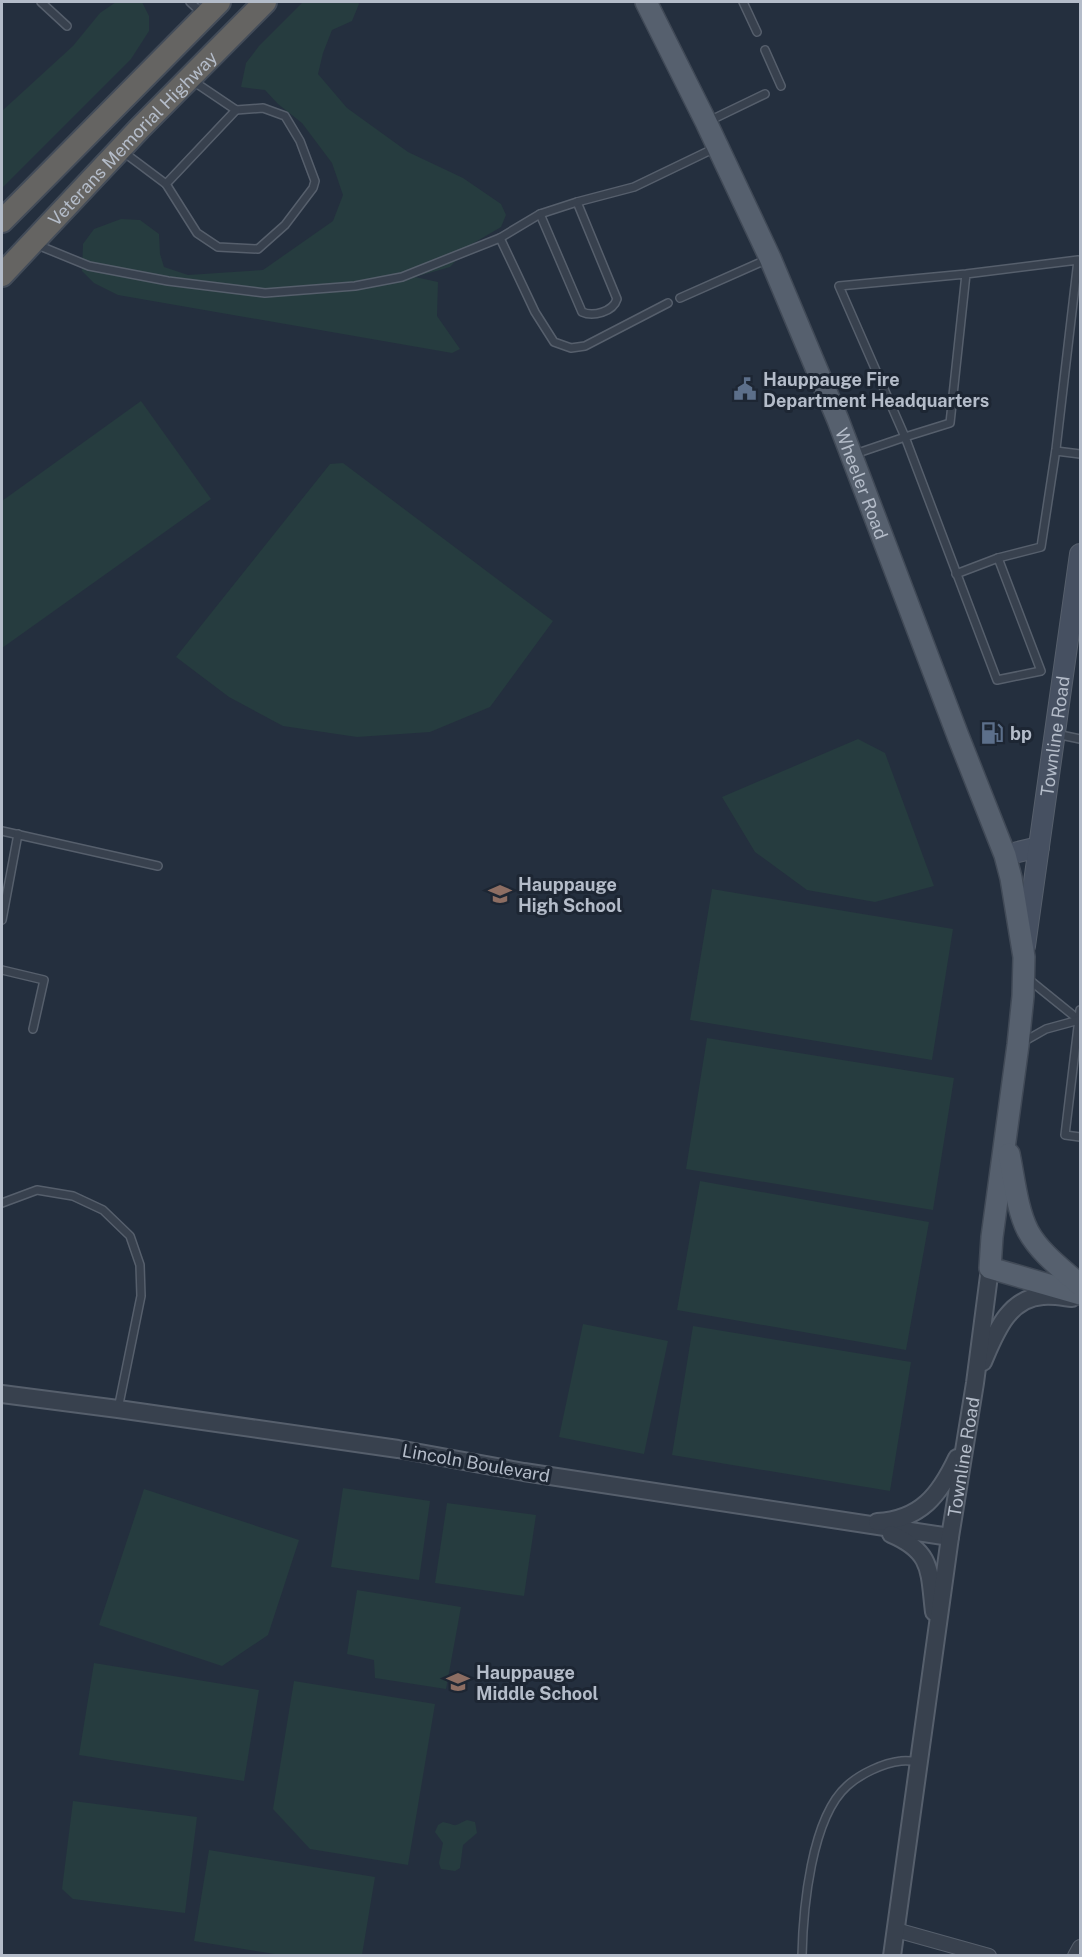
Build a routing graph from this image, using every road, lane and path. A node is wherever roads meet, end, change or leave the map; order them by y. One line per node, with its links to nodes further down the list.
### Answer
1 (41, 2): 6 (lane)
2 (265, 2): 9 (highway, Veterans Memorial Highway)
3 (649, 2): 13 (main road, Wheeler Road)
4 (743, 2): 7 (lane)
5 (205, 6): 19 (highway, Veterans Memorial Highway)
6 (67, 26)
7 (757, 32)
8 (765, 50): 10 (lane)
9 (189, 78): 12 (lane); 15 (highway, Veterans Memorial Highway)
10 (781, 86)
11 (765, 94): 13 (lane)
12 (236, 110): 16 (lane); 16 (lane)
13 (706, 122): 14 (main road, Wheeler Road)
14 (718, 147): 17 (lane); 22 (main road, Wheeler Road)
15 (120, 150): 16 (lane); 21 (highway, Veterans Memorial Highway)
16 (166, 184)
17 (577, 202): 18 (lane); 18 (lane)
18 (540, 214): 20 (lane)
19 (2, 221)
20 (500, 238): 21 (lane); 26 (lane)
21 (32, 243): 24 (highway, Veterans Memorial Highway)
22 (770, 258): 25 (lane); 29 (main road, Wheeler Road)
23 (966, 274): 27 (lane); 27 (lane); 28 (lane)
24 (2, 275)
25 (680, 298)
26 (668, 303)
27 (905, 437): 29 (lane); 33 (lane)
28 (1056, 451): 30 (lane); 32 (lane)
29 (852, 454): 39 (main road, Wheeler Road)
30 (1080, 454)
31 (1080, 554): 34 (main road, Townline Road)
32 (998, 558): 33 (lane); 33 (lane)
33 (956, 574)
34 (1055, 734): 35 (lane); 38 (main road, Townline Road)
35 (1080, 739)
36 (2, 831): 37 (lane)
37 (18, 834): 40 (lane); 42 (lane)
38 (1039, 847): 39 (main road); 41 (main road, Townline Road); 43 (main road, Townline Road)
39 (1005, 855): 41 (main road, Wheeler Road)
40 (158, 866)
41 (1011, 878): 43 (main road, Townline Road)
42 (2, 920)
43 (1024, 966): 46 (lane); 48 (main road, Townline Road)
44 (2, 970): 47 (lane)
45 (1080, 1010): 46 (lane)
46 (1079, 1020): 48 (lane); 49 (lane)
47 (33, 1029)
48 (1018, 1045): 50 (main road, Townline Road)
49 (1080, 1137)
50 (1005, 1138): 52 (main road, Townline Road); 53 (main road)
51 (2, 1203): 57 (lane)
52 (990, 1268): 54 (main road); 55 (street, Townline Road)
53 (1080, 1285)
54 (1080, 1296): 55 (street)
55 (975, 1383): 58 (street, Townline Road)
56 (2, 1394): 57 (street, Lincoln Boulevard)
57 (118, 1408): 59 (street, Lincoln Boulevard)
58 (966, 1438): 59 (street); 60 (street, Townline Road)
59 (855, 1523): 60 (street, Lincoln Boulevard); 61 (street)
60 (950, 1537): 61 (street, Townline Road)
61 (937, 1633): 62 (street, Townline Road)
62 (919, 1762): 63 (street, Townline Road); 65 (lane)
63 (896, 1930): 66 (street, Townline Road); 67 (street)
64 (1080, 1947): 68 (street)
65 (802, 1956)
66 (892, 1956)
67 (989, 1956)
68 (1075, 1956)

